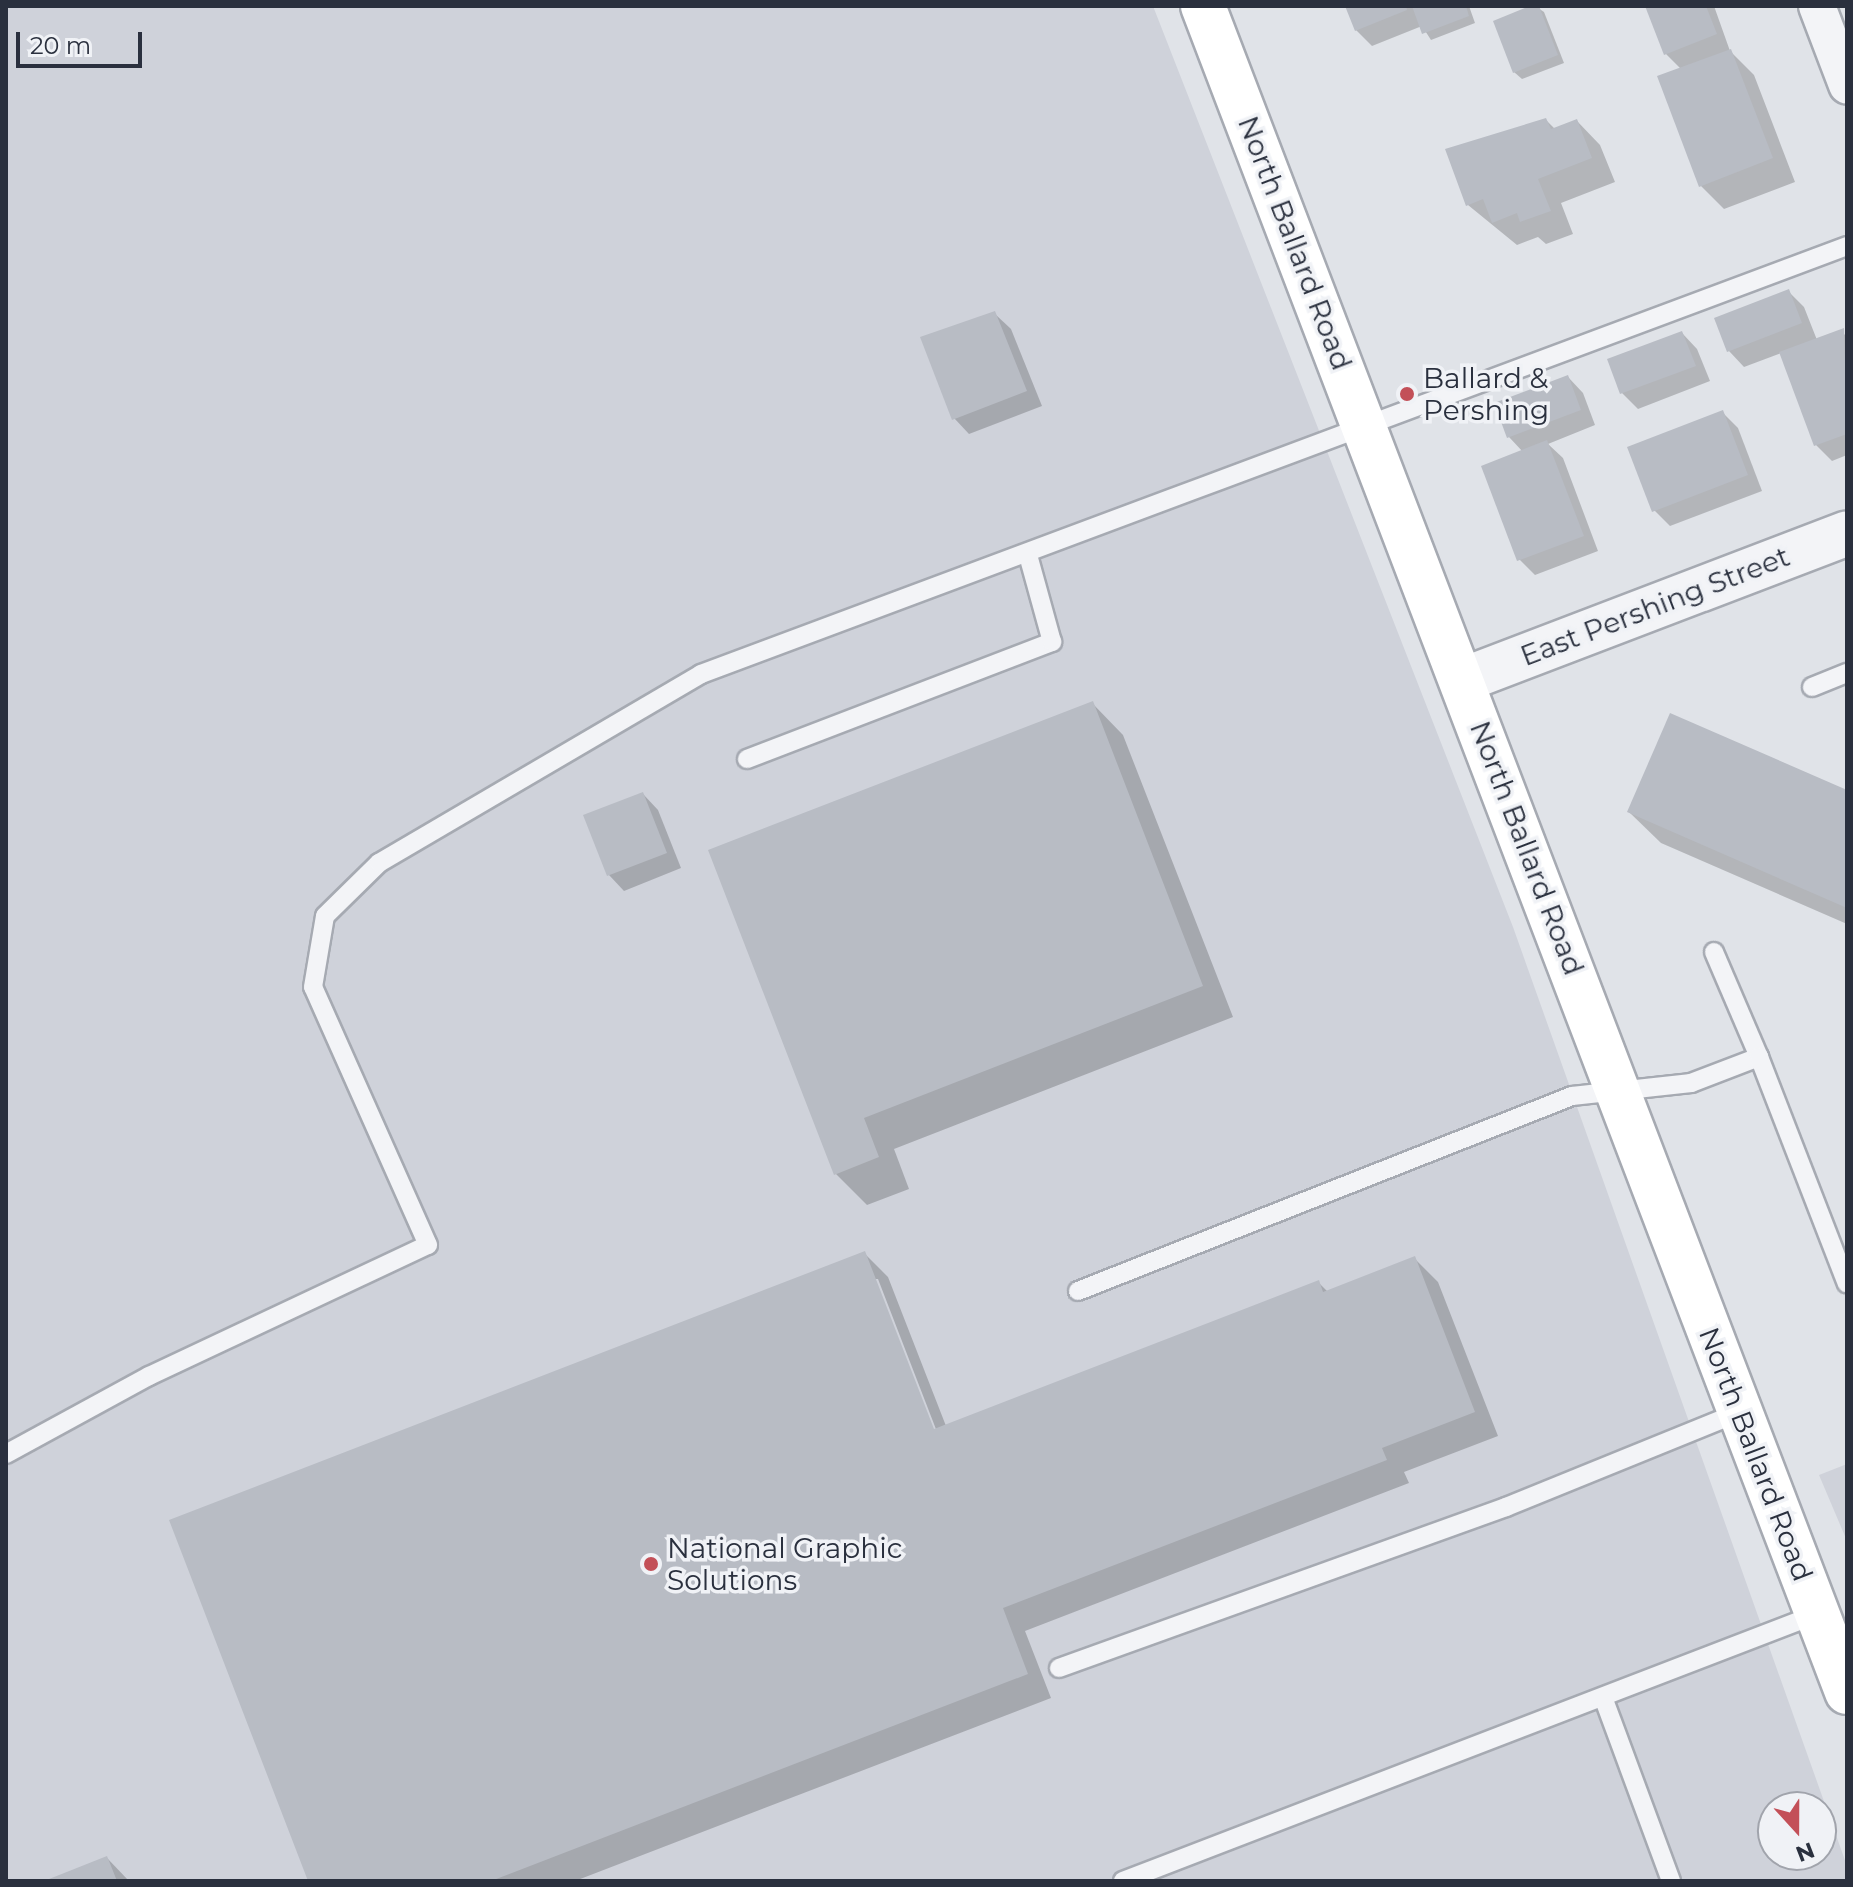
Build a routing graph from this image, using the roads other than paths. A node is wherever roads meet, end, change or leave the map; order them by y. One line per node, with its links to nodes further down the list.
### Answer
1 (1203, 6): 5 (main road, North Ballard Road)
2 (1817, 6): 3 (street)
3 (1847, 85)
4 (1847, 246): 5 (lane)
5 (1367, 428): 7 (lane); 9 (main road, North Ballard Road)
6 (1847, 533): 9 (street, East Pershing Street)
7 (1028, 555): 11 (lane); 18 (lane)
8 (1847, 673): 10 (lane)
9 (1463, 680): 14 (main road, North Ballard Road)
10 (1812, 687)
11 (747, 759)
12 (1714, 952): 13 (lane)
13 (1759, 1057): 14 (lane); 15 (lane)
14 (1617, 1089): 16 (lane); 17 (main road, North Ballard Road)
15 (1847, 1284)
16 (1078, 1291)
17 (1740, 1412): 19 (main road, North Ballard Road); 20 (lane)
18 (6, 1454)
19 (1817, 1614): 21 (main road, North Ballard Road); 22 (lane)
20 (1059, 1668)
21 (1847, 1692)
22 (1603, 1697): 23 (lane); 24 (lane)
23 (1123, 1881)
24 (1671, 1881)

